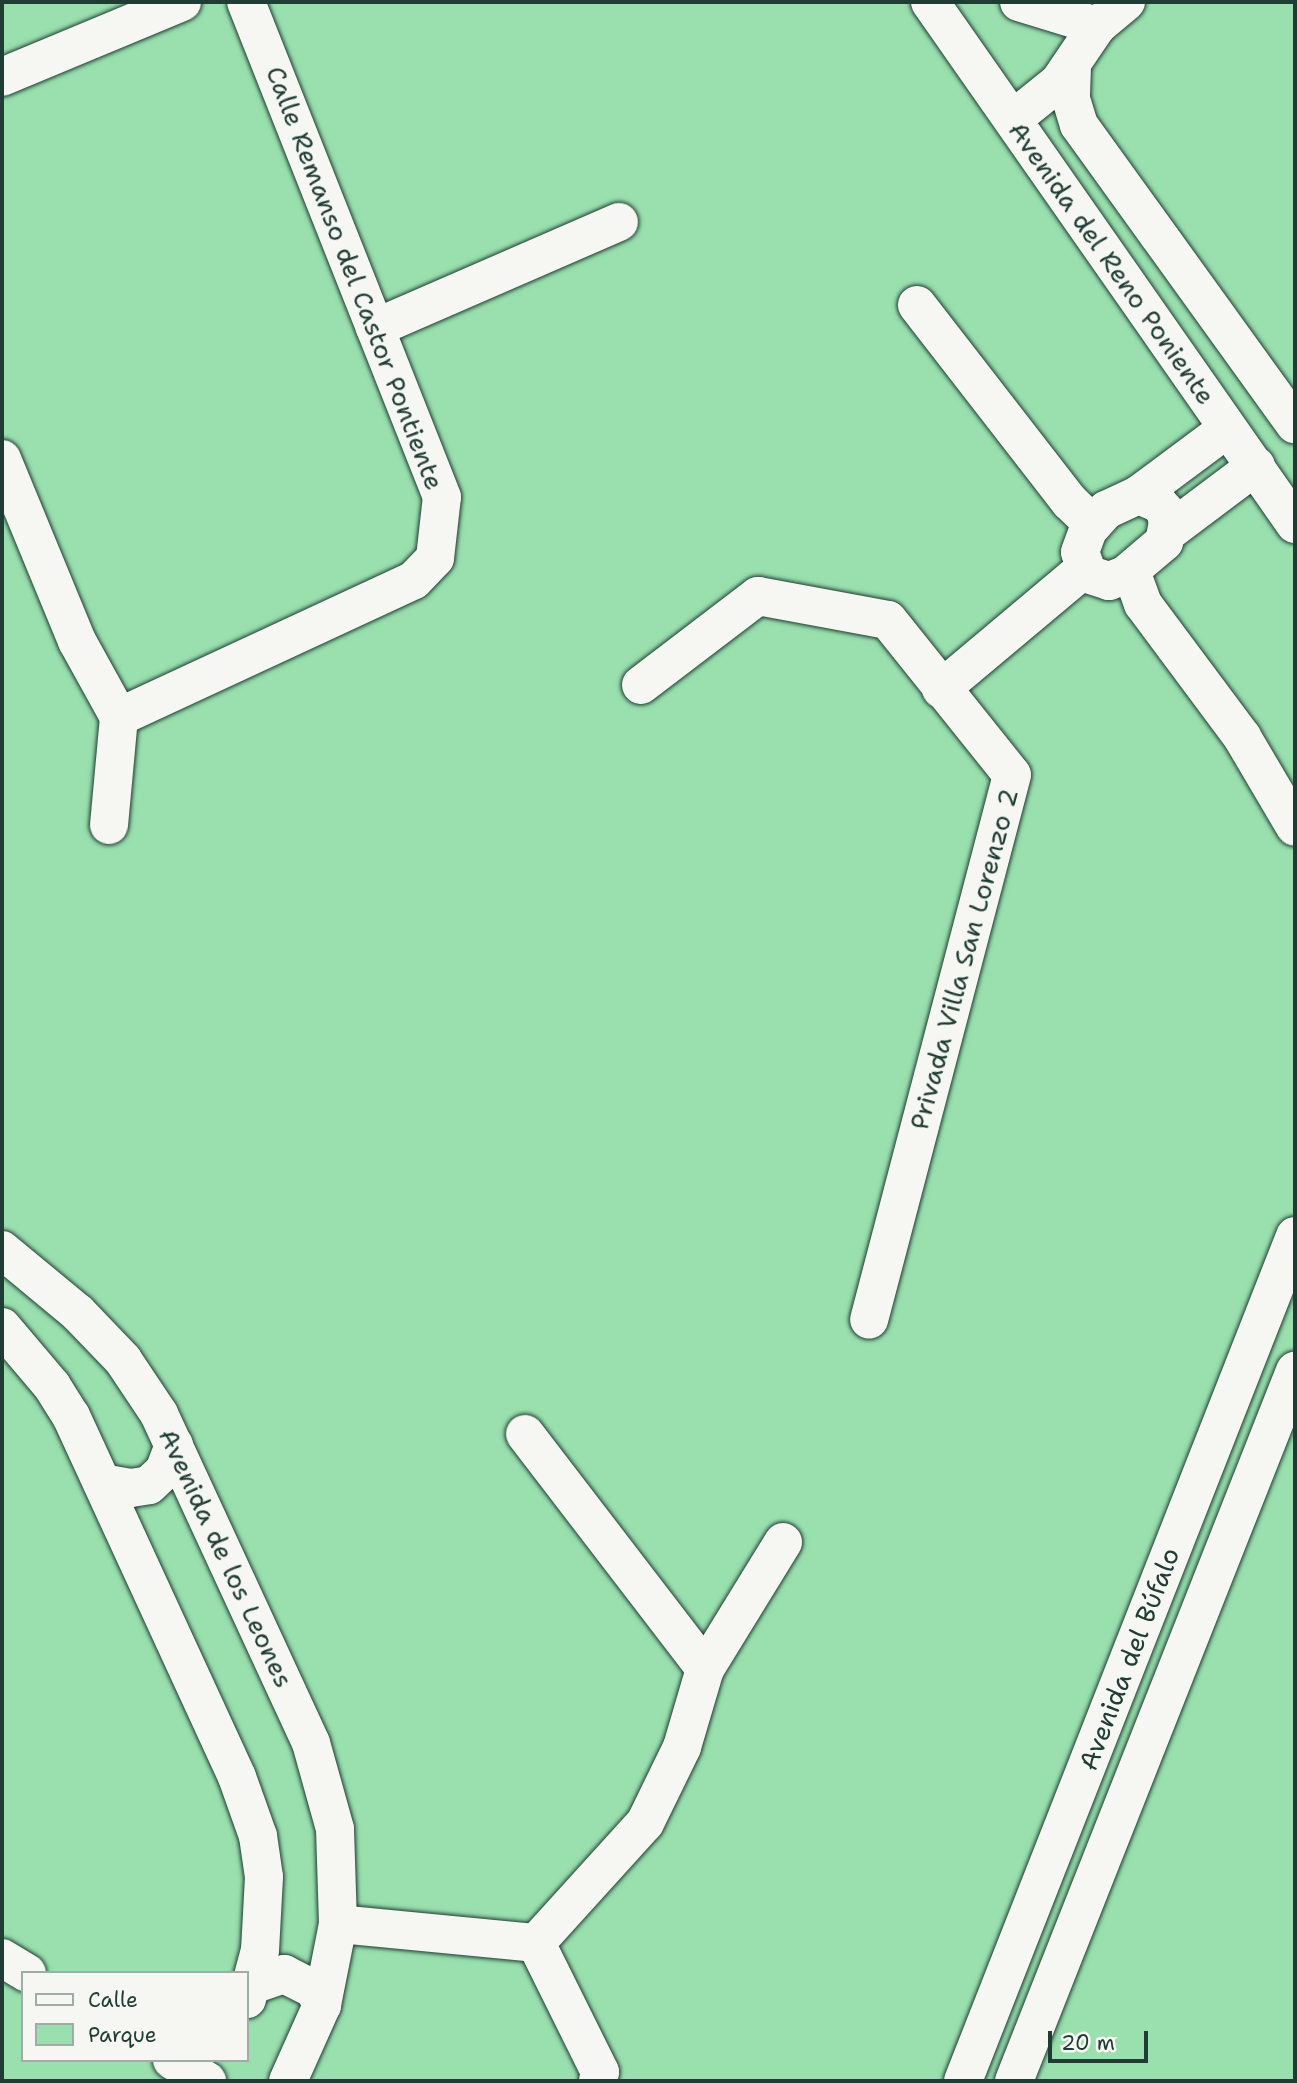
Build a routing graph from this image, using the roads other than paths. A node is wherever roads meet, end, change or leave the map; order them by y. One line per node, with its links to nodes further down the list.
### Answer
1 (182, 2): 8 (street)
2 (246, 2): 12 (street, Calle Remanso del Castor Pontiente)
3 (930, 2): 9 (street, Avenida del Reno Poniente)
4 (1019, 2): 6 (street)
5 (1126, 2): 6 (street)
6 (1097, 26): 7 (street)
7 (1072, 66): 9 (street); 13 (street, Avenida del Reno Poniente)
8 (2, 77)
9 (1013, 119): 14 (street, Avenida del Reno Poniente)
10 (619, 222): 12 (street)
11 (917, 305): 18 (street)
12 (375, 328): 25 (street, Calle Remanso del Castor Pontiente)
13 (1295, 424)
14 (1227, 429): 16 (street, Avenida del Reno Poniente); 17 (street)
15 (2, 458): 25 (street)
16 (1256, 466): 19 (street, Avenida del Reno Poniente); 20 (street)
17 (1138, 495): 18 (street); 20 (street)
18 (1093, 524): 21 (street)
19 (1295, 524)
20 (1168, 532): 22 (street)
21 (1084, 569): 22 (street); 24 (street)
22 (1131, 571): 27 (street)
23 (641, 685): 24 (street, Privada Villa San Lorenzo 2)
24 (941, 689): 30 (street, Privada Villa San Lorenzo 2)
25 (119, 717): 26 (street)
26 (109, 825)
27 (1295, 827)
28 (1295, 1236): 51 (street, Avenida del Búfalo)
29 (2, 1250): 35 (street, Avenida de los Leones)
30 (869, 1320)
31 (2, 1327): 36 (street)
32 (1292, 1387): 34 (street, Avenida del Búfalo)
33 (525, 1434): 38 (street)
34 (1283, 1436): 52 (street, Avenida del Búfalo)
35 (174, 1445): 36 (street); 39 (street, Avenida de los Leones)
36 (102, 1483): 43 (street)
37 (783, 1542): 38 (street)
38 (705, 1669): 40 (street)
39 (338, 1924): 40 (street); 44 (street, Avenida de los Leones)
40 (536, 1943): 50 (street)
41 (2, 1958): 42 (street)
42 (24, 1971)
43 (249, 1992): 44 (street)
44 (322, 2005): 49 (street, Avenida de los Leones)
45 (175, 2062): 47 (street)
46 (222, 2062): 48 (street)
47 (207, 2081)
48 (214, 2081)
49 (288, 2081)
50 (598, 2081)
51 (963, 2081)
52 (1014, 2081)

